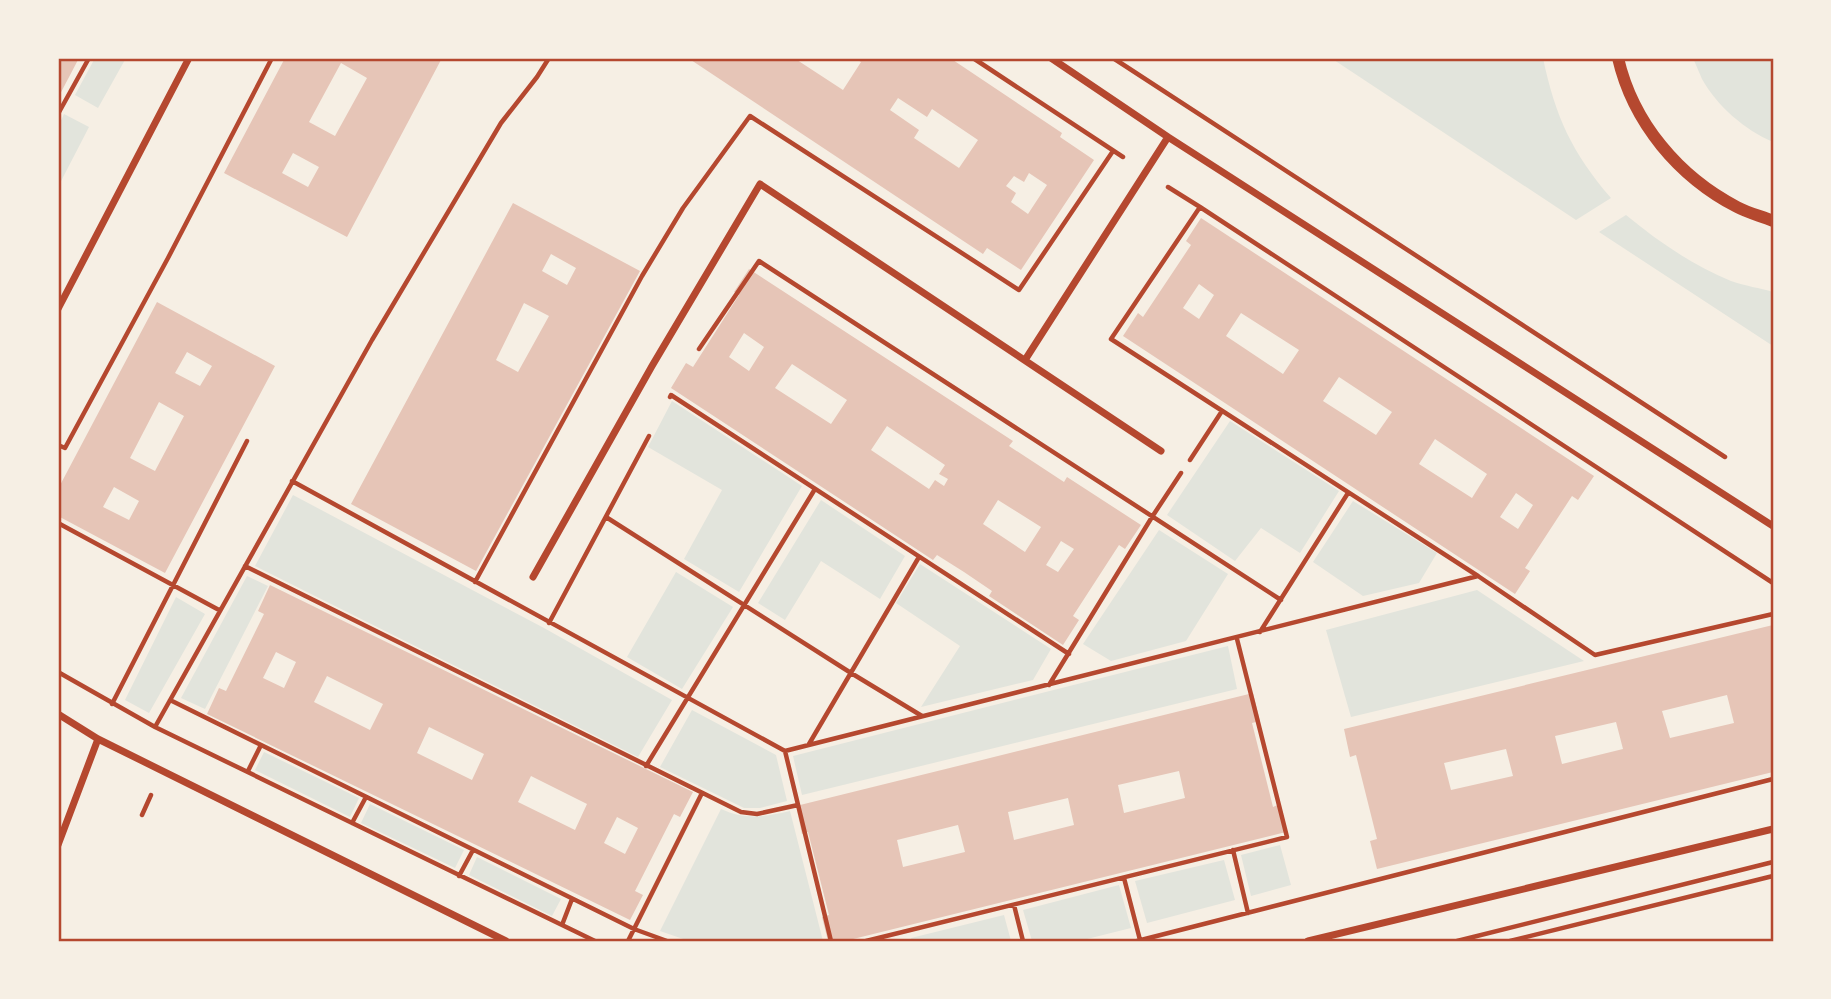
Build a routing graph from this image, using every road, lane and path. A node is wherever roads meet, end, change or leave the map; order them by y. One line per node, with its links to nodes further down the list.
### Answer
1 (89, 58): 9 (path)
2 (189, 58): 15 (street)
3 (272, 58): 22 (path)
4 (549, 58): 25 (path)
5 (973, 58): 11 (path)
6 (1051, 58): 10 (street)
7 (1113, 58): 24 (path)
8 (1618, 58): 14 (street)
9 (58, 114)
10 (1167, 137): 12 (street); 31 (street)
11 (1113, 151): 12 (path); 36 (path)
12 (1145, 172): 13 (path); 17 (street)
13 (1200, 207): 19 (path); 37 (path)
14 (1773, 221)
15 (58, 309)
16 (699, 349): 29 (path)
17 (1025, 360): 23 (street); 35 (street)
18 (664, 407): 26 (path)
19 (1222, 411): 27 (path); 29 (path)
20 (651, 432): 28 (path)
21 (247, 441): 38 (path)
22 (58, 445)
23 (1161, 451)
24 (1727, 459)
25 (292, 481): 33 (path); 36 (path)
26 (815, 489): 32 (path); 40 (path)
27 (1348, 493): 34 (path); 39 (path)
28 (606, 517): 40 (path); 43 (path)
29 (1152, 517): 39 (path); 46 (path)
30 (58, 523): 38 (path)
31 (1773, 526)
32 (919, 557): 46 (path); 48 (path)
33 (245, 566): 41 (path); 60 (path)
34 (1478, 576): 42 (path); 44 (path)
35 (533, 577)
36 (475, 582): 43 (path)
37 (1773, 583)
38 (174, 586): 41 (path); 52 (path)
39 (1280, 600): 44 (path)
40 (745, 605): 48 (path); 50 (path)
41 (219, 610): 51 (path)
42 (1773, 614)
43 (549, 623): 50 (path)
44 (1259, 633): 45 (path)
45 (1237, 639): 49 (path); 70 (path)
46 (1069, 653): 49 (path)
47 (58, 672): 52 (path)
48 (851, 673): 54 (path); 58 (path)
49 (1048, 685): 54 (path)
50 (687, 698): 59 (path); 60 (path)
51 (170, 700): 55 (path); 57 (path)
52 (112, 704): 55 (path)
53 (58, 714): 56 (street)
54 (923, 716): 58 (path)
55 (155, 727): 61 (path)
56 (98, 739): 68 (street); 81 (street)
57 (261, 745): 61 (path); 64 (path)
58 (808, 745): 59 (path)
59 (785, 751): 65 (path)
60 (646, 766): 63 (path)
61 (248, 771): 66 (path)
62 (1773, 779): 77 (path)
63 (702, 793): 65 (path); 79 (path)
64 (366, 797): 66 (path); 69 (path)
65 (798, 805): 85 (path)
66 (352, 823): 72 (path)
67 (1773, 829): 90 (street)
68 (58, 845)
69 (473, 849): 72 (path); 75 (path)
70 (1233, 850): 74 (path); 77 (path)
71 (1773, 862): 91 (path)
72 (459, 876): 78 (path)
73 (1773, 876): 92 (path)
74 (1124, 878): 76 (path); 89 (path)
75 (572, 899): 78 (path); 79 (path)
76 (1014, 905): 80 (path); 88 (path)
77 (1248, 913): 89 (path)
78 (562, 925): 82 (path)
79 (634, 929): 83 (path); 84 (path)
80 (902, 933): 86 (path); 87 (path)
81 (506, 941)
82 (595, 941)
83 (628, 941)
84 (667, 941)
85 (831, 941)
86 (866, 941)
87 (904, 941)
88 (1023, 941)
89 (1138, 941)
90 (1308, 941)
91 (1457, 941)
92 (1510, 941)

